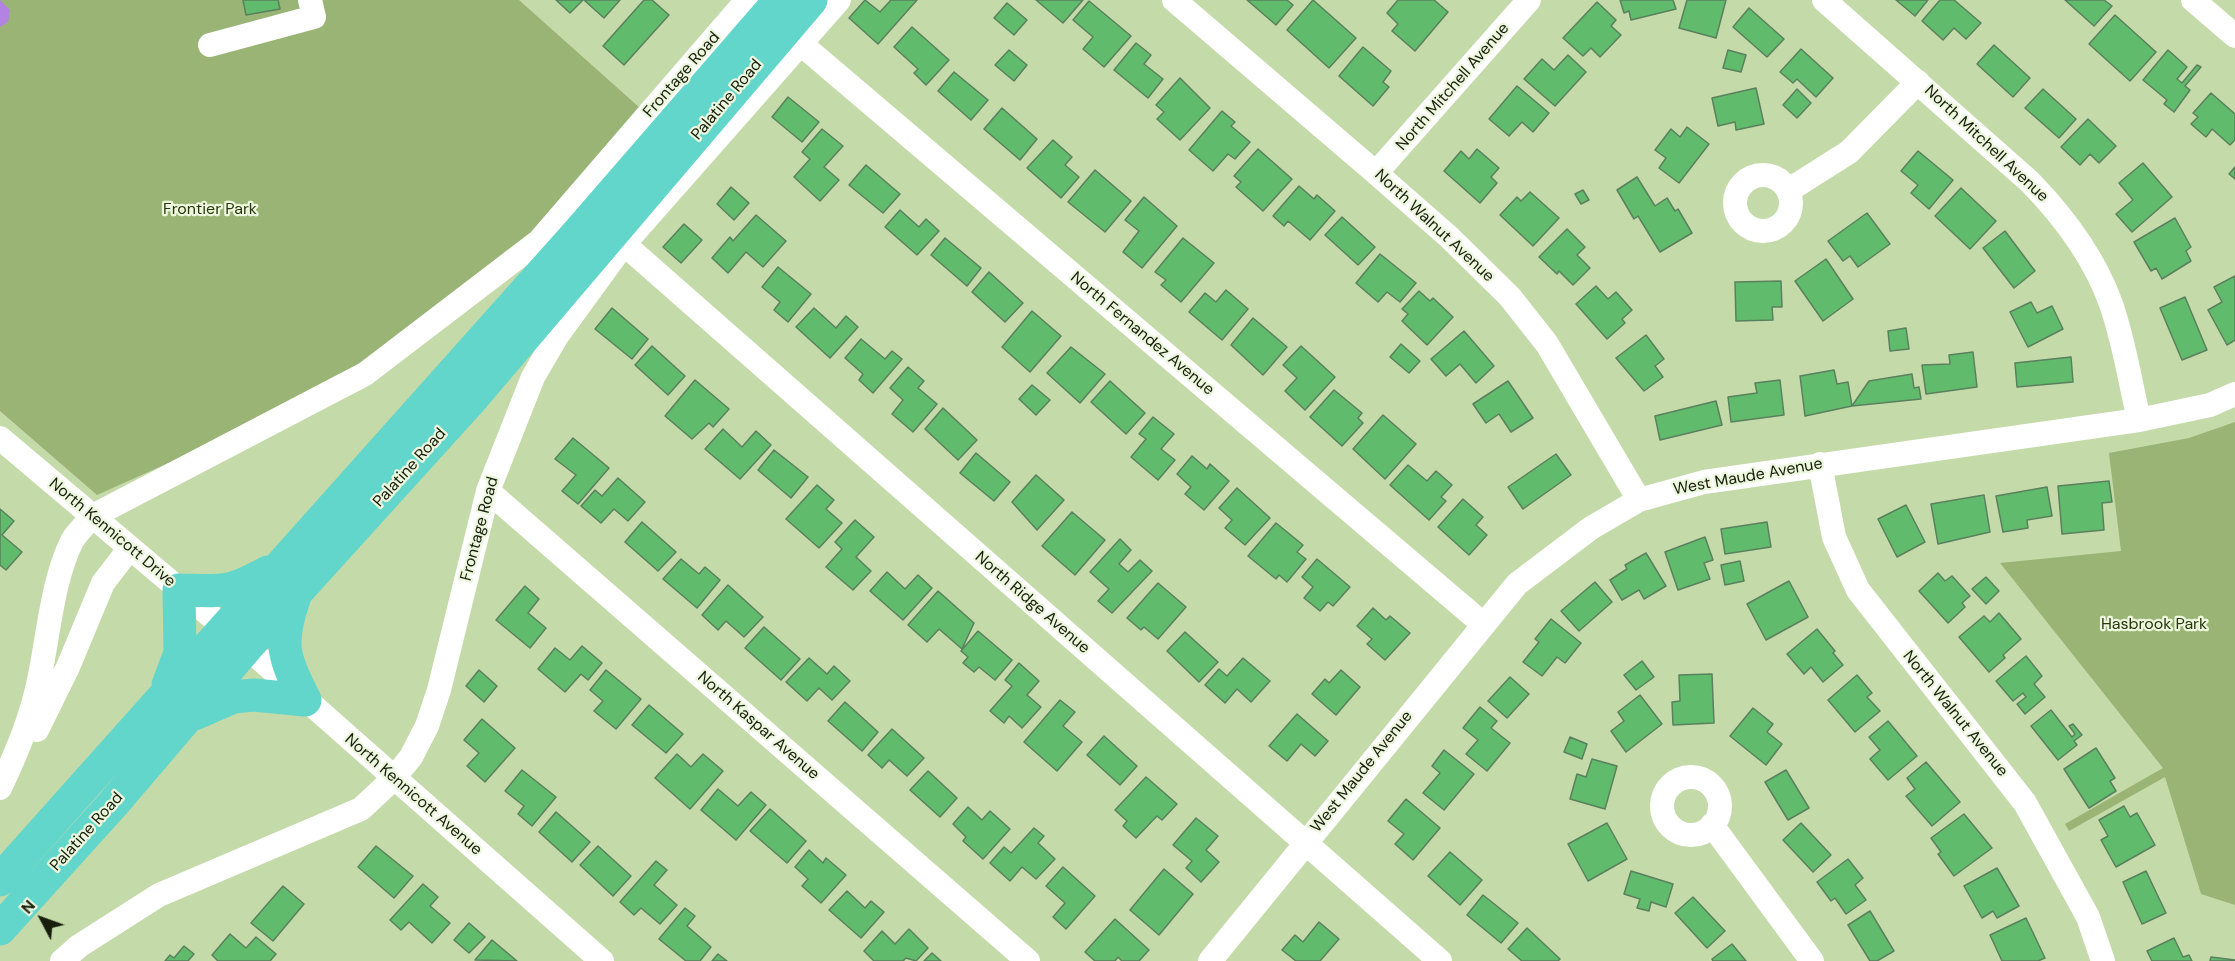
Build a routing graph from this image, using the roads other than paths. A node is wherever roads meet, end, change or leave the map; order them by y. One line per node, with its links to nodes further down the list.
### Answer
1 (310, 0): 12 (street)
2 (780, 0): 25 (highway, Palatine Road)
3 (812, 0): 25 (highway, Palatine Road)
4 (839, 0): 11 (street, Frontage Road)
5 (1529, 0): 14 (street, North Mitchell Avenue)
6 (1824, 0): 13 (street, North Mitchell Avenue)
7 (2193, 0): 10 (street)
8 (1177, 1): 14 (street, North Walnut Avenue)
9 (737, 3): 23 (street, Frontage Road)
10 (2235, 36)
11 (801, 44): 16 (street, Frontage Road); 27 (street, North Fernandez Avenue)
12 (210, 45)
13 (1918, 81): 15 (street); 18 (street, North Mitchell Avenue)
14 (1376, 173): 22 (street, North Walnut Avenue)
15 (1789, 190)
16 (624, 244): 21 (street, Frontage Road); 35 (street, North Ridge Avenue)
17 (2235, 394): 18 (street, West Maude Avenue)
18 (2139, 420): 20 (street, West Maude Avenue)
19 (0, 438): 23 (street, North Kennicott Drive)
20 (1820, 464): 22 (street, West Maude Avenue); 44 (street, North Walnut Avenue)
21 (488, 491): 31 (street, Frontage Road); 40 (street, North Kaspar Avenue)
22 (1639, 500): 27 (street, West Maude Avenue)
23 (93, 516): 24 (street, North Kennicott Drive); 32 (street, Frontage Road)
24 (130, 548): 26 (street, North Kennicott Drive); 33 (street)
25 (289, 579): 26 (highway); 28 (highway, Palatine Road); 29 (highway)
26 (179, 590): 28 (street, North Kennicott Drive); 30 (highway)
27 (1483, 624): 35 (street, West Maude Avenue)
28 (236, 638): 29 (street, North Kennicott Avenue); 30 (highway, Palatine Road)
29 (305, 700): 30 (highway); 31 (street, North Kennicott Avenue)
30 (174, 709): 36 (highway, Palatine Road); 37 (highway, Palatine Road)
31 (393, 779): 38 (street, Frontage Road); 39 (street, North Kennicott Avenue)
32 (0, 788)
33 (0, 797)
34 (1712, 825): 43 (street)
35 (1305, 843): 41 (street, West Maude Avenue); 42 (street, North Ridge Avenue)
36 (0, 880)
37 (0, 929)
38 (62, 961)
39 (601, 961)
40 (1028, 961)
41 (1210, 961)
42 (1440, 961)
43 (1812, 961)
44 (2103, 961)

